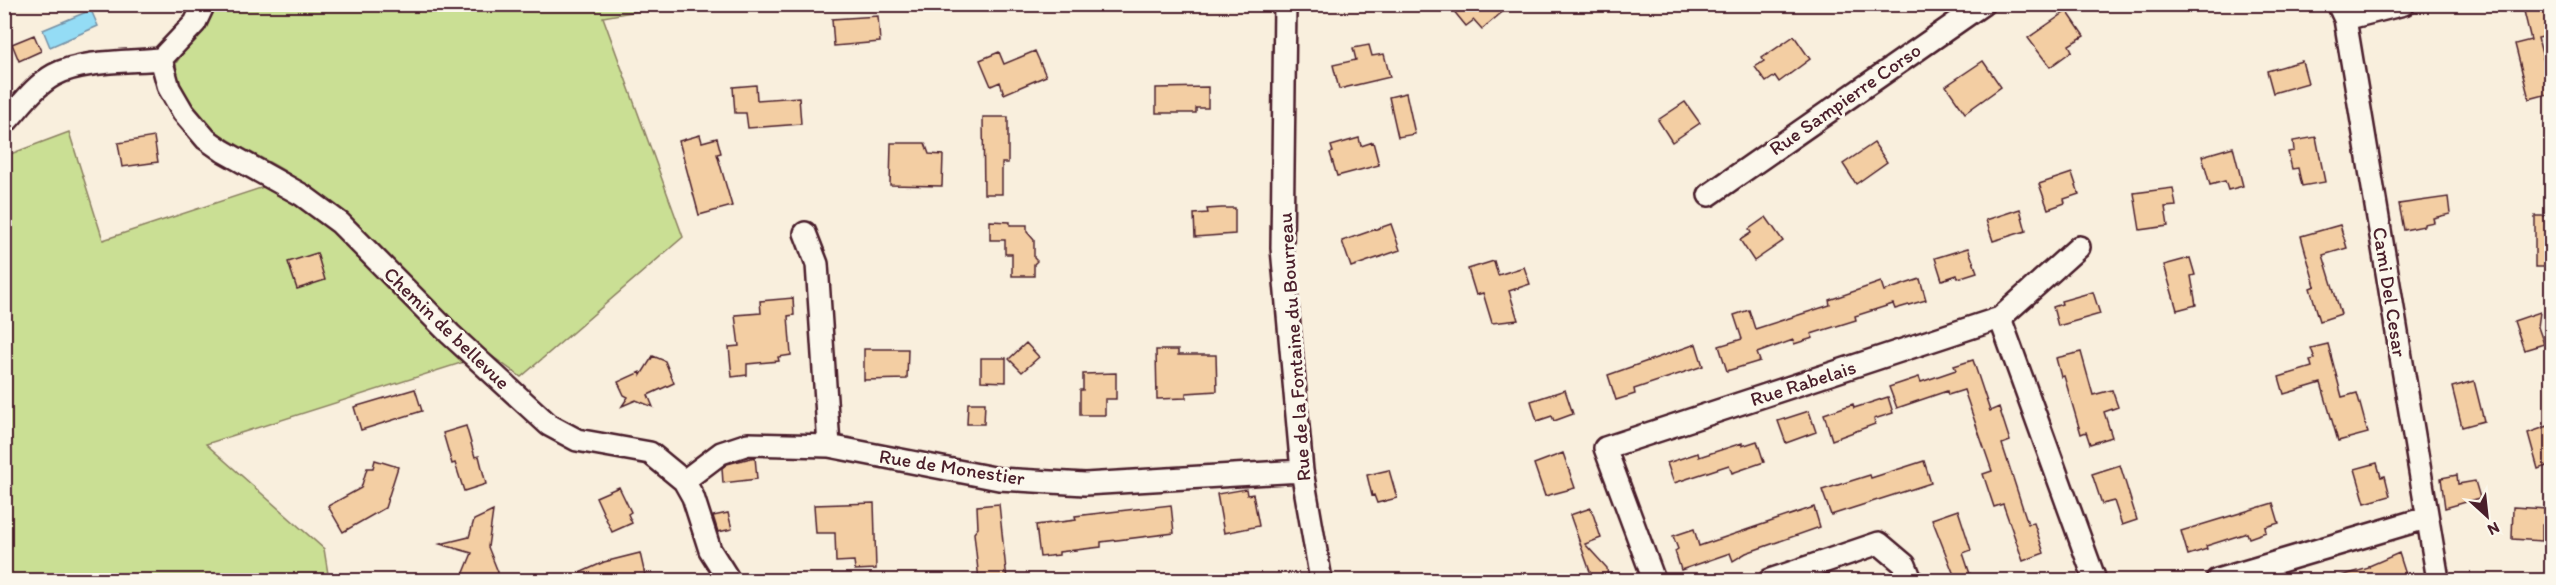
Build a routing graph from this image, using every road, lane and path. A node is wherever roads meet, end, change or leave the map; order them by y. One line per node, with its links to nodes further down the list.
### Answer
1 (204, 4): 6 (street)
2 (1285, 4): 13 (street, Rue de la Fontaine du Bourreau)
3 (1983, 4): 8 (street, Rue Sampierre Corso)
4 (2404, 4): 5 (street)
5 (2341, 12): 15 (street, Cami Del Cesar)
6 (161, 59): 7 (street); 14 (street, Chemin de bellevue)
7 (4, 124)
8 (1709, 195)
9 (805, 233): 12 (street)
10 (2079, 247): 11 (street, Rue Rabelais)
11 (2000, 318): 19 (street, Rue Rabelais); 22 (street)
12 (829, 446): 13 (street, Rue de Monestier); 14 (street, Rue de Monestier)
13 (1302, 471): 18 (street, Rue de la Fontaine du Bourreau)
14 (684, 481): 17 (street, Chemin de bellevue)
15 (2426, 518): 16 (street); 24 (street, Cami Del Cesar)
16 (2249, 576): 23 (street)
17 (729, 580)
18 (1321, 580)
19 (1654, 580)
20 (1770, 580): 21 (street)
21 (1911, 580)
22 (2095, 580)
23 (2217, 580)
24 (2438, 580)

